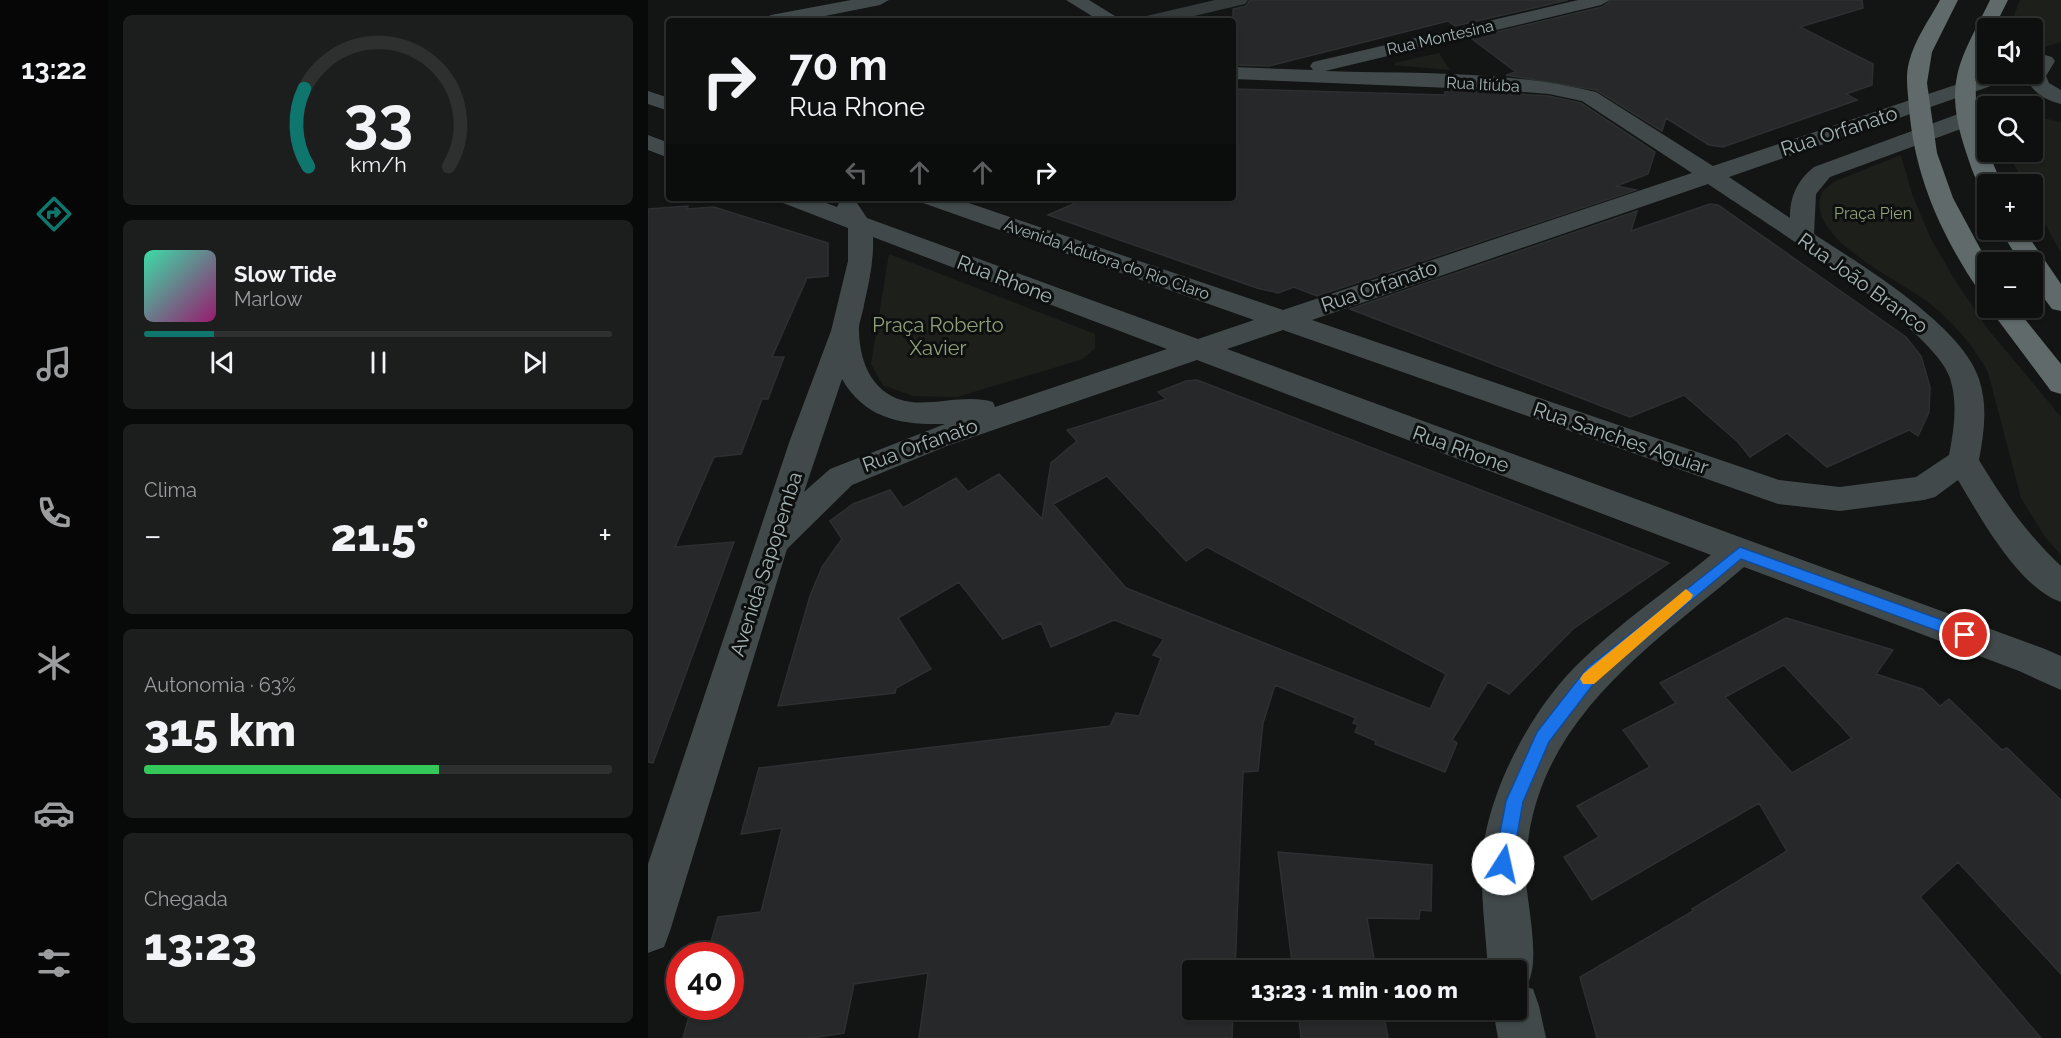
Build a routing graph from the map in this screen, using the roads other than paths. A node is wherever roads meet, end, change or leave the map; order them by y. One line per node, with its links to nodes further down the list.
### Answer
1 (880, 0): 7 (main road)
2 (1075, 0): 8 (main road)
3 (1239, 0): 9 (street)
4 (1601, 0): 10 (main road, Rua Montesina)
5 (1949, 0): 33 (highway)
6 (1999, 0): 27 (highway)
7 (787, 18)
8 (1108, 18)
9 (1162, 18)
10 (1446, 35): 11 (main road); 15 (main road, Rua Montesina)
11 (1460, 51)
12 (2046, 60): 19 (main road)
13 (1475, 67): 16 (main road)
14 (1236, 73): 15 (main road, Rua Itiúba)
15 (1279, 76): 16 (main road, Rua Itiúba)
16 (1491, 83): 26 (main road, Rua Itiúba)
17 (1978, 84): 26 (main road, Rua Orfanato)
18 (648, 97): 20 (main road)
19 (2061, 98)
20 (666, 104)
21 (2043, 109): 22 (main road)
22 (2061, 111)
23 (1977, 115): 32 (main road)
24 (648, 142): 25 (main road)
25 (666, 150)
26 (1709, 174): 32 (main road, Rua João Branco); 37 (main road, Rua Orfanato)
27 (1986, 174)
28 (799, 201): 31 (main road)
29 (843, 201): 31 (main road)
30 (940, 201): 37 (main road, Avenida Adutora do Rio Claro)
31 (860, 225): 38 (main road, Avenida Sapopemba); 39 (main road, Rua Rhone)
32 (1802, 238): 42 (main road, Rua João Branco)
33 (1977, 268)
34 (2043, 278): 35 (highway)
35 (2061, 303)
36 (2010, 318): 40 (highway)
37 (1282, 319): 39 (main road, Rua Orfanato); 42 (main road, Rua Sanches Aguiar)
38 (845, 332): 41 (main road); 43 (main road, Avenida Sapopemba)
39 (1195, 350): 41 (main road, Rua Orfanato); 44 (main road, Rua Rhone)
40 (2061, 384)
41 (1070, 392): 43 (main road, Rua Orfanato)
42 (1963, 461): 45 (main road)
43 (774, 541): 47 (main road, Avenida Sapopemba)
44 (1740, 552): 46 (main road, Rua Rhone); 48 (main road)
45 (2061, 588)
46 (2061, 674)
47 (648, 931)
48 (1510, 960)
49 (1518, 1020): 50 (main road)
50 (1521, 1038)

